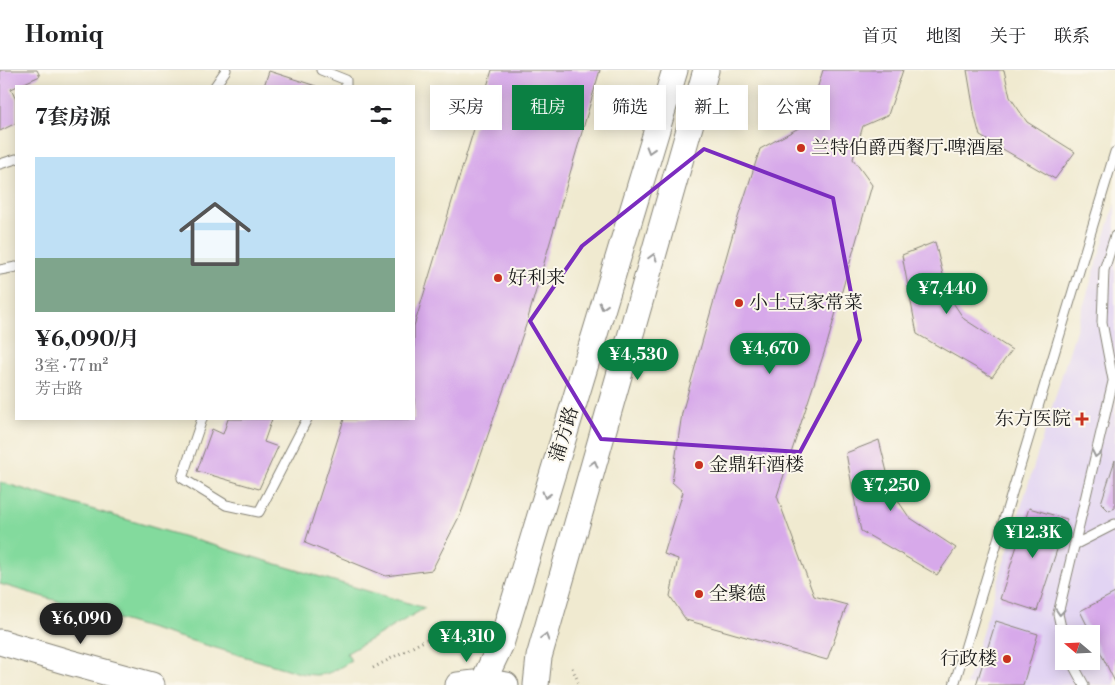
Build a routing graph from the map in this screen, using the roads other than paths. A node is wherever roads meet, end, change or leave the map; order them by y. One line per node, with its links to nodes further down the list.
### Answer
1 (226, 70): 5 (lane)
2 (321, 70): 6 (lane)
3 (674, 70): 21 (street, 蒲方路, one-way to 21)
4 (706, 70): 24 (street, 蒲方路, one-way to 4)
5 (215, 85)
6 (346, 85)
7 (1115, 152): 25 (lane)
8 (15, 159): 9 (lane)
9 (0, 164)
10 (1115, 236): 13 (lane)
11 (15, 267): 12 (lane)
12 (0, 270)
13 (1114, 376): 17 (lane, one-way to 17)
14 (202, 420): 15 (lane)
15 (306, 420)
16 (1115, 524): 17 (lane)
17 (1074, 545): 18 (lane, one-way to 18)
18 (1060, 625)
19 (0, 642): 22 (street)
20 (1076, 670): 26 (lane)
21 (495, 684): 23 (street)
22 (152, 685)
23 (458, 685)
24 (536, 685)
25 (954, 685)
26 (1084, 685)

